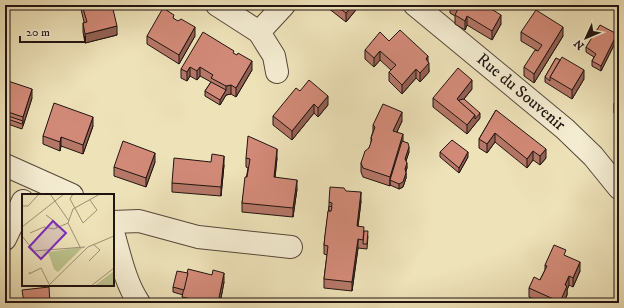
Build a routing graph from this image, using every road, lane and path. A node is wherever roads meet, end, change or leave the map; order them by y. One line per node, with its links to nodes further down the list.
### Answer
1 (217, 5): 4 (street)
2 (284, 5): 4 (street)
3 (415, 5): 8 (street, Rue du Souvenir)
4 (259, 32): 5 (street)
5 (277, 72)
6 (5, 165): 7 (street)
7 (30, 186): 9 (street)
8 (619, 188)
9 (67, 194)
10 (22, 203): 13 (street)
11 (114, 222): 14 (street)
12 (114, 236): 15 (street)
13 (5, 239)
14 (291, 247)
15 (139, 303)

